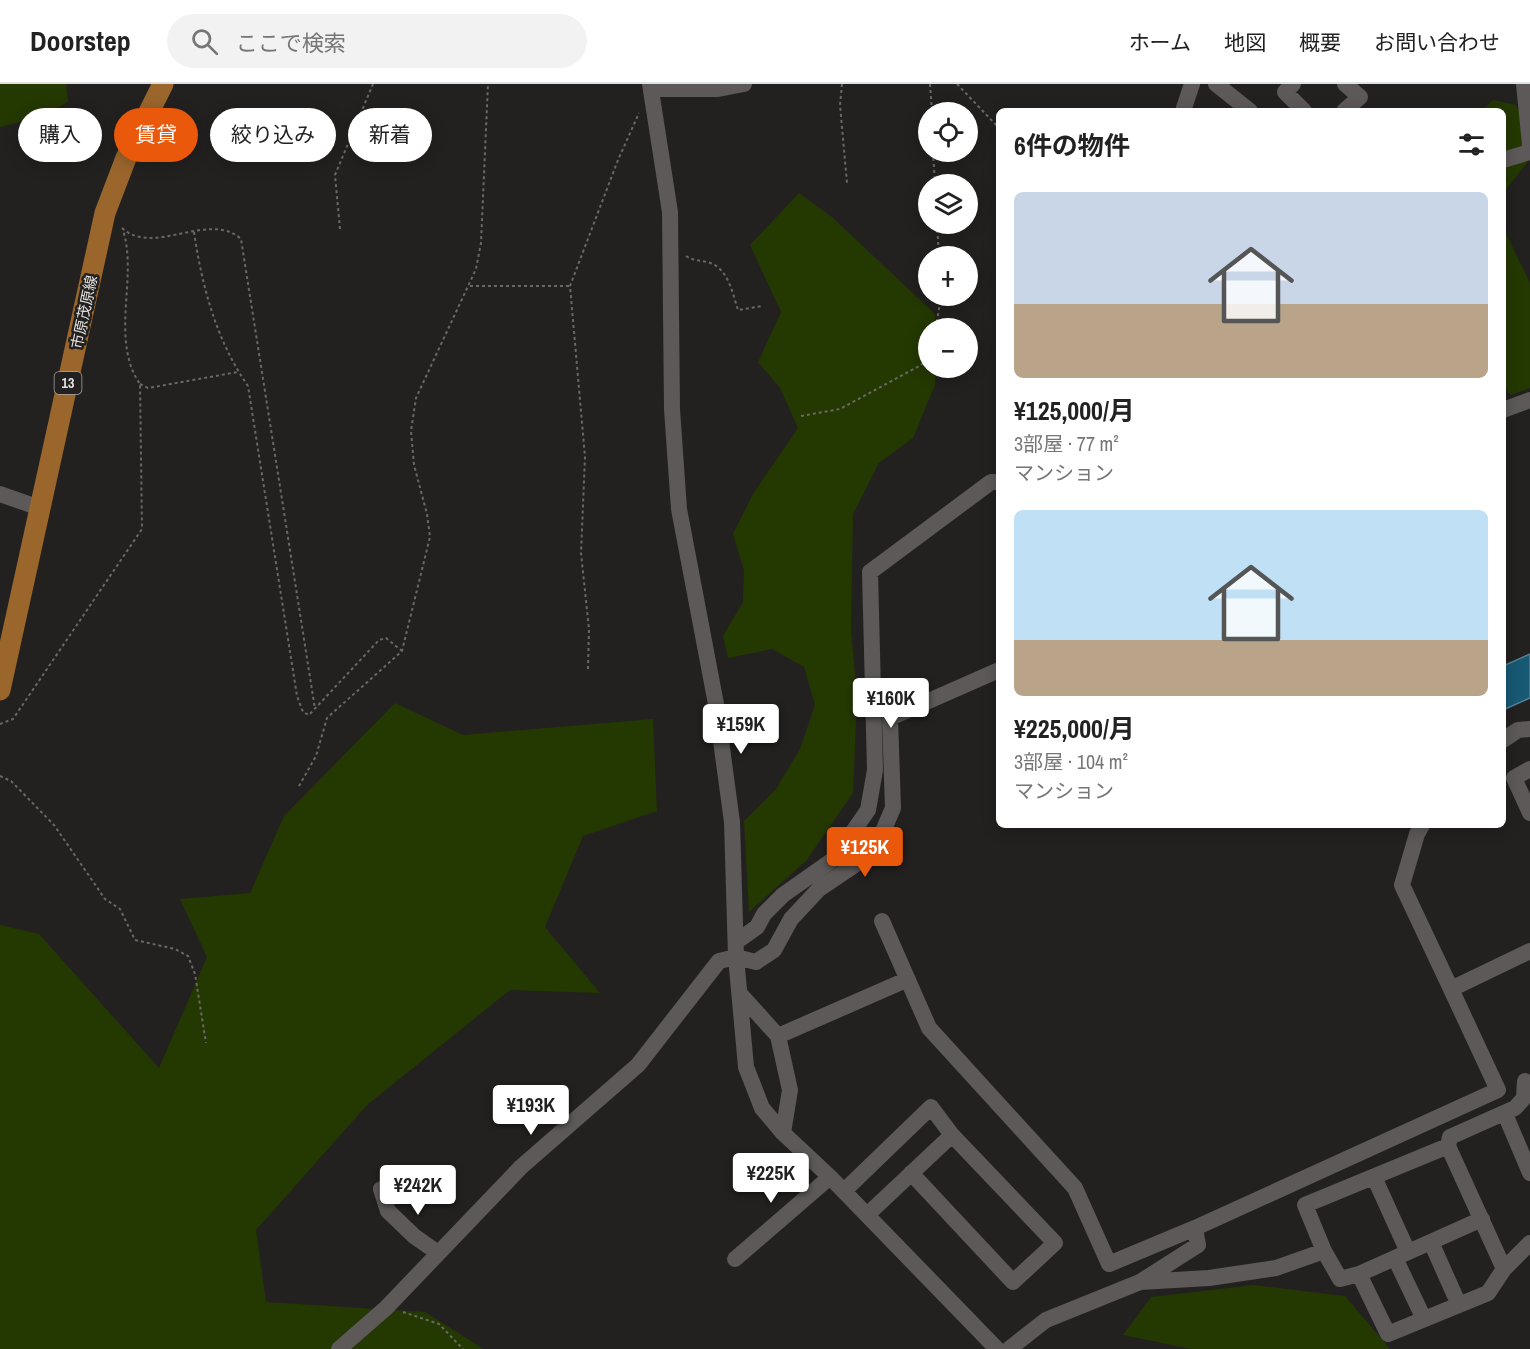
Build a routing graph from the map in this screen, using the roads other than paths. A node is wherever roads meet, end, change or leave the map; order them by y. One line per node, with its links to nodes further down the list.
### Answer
1 (163, 84): 20 (main road, 市原茂原線 / 13)
2 (744, 84): 8 (street)
3 (1192, 84): 9 (street)
4 (1216, 84): 10 (street)
5 (1293, 84): 11 (street)
6 (1345, 84): 12 (street)
7 (1524, 84): 13 (street)
8 (650, 86): 29 (street)
9 (1184, 108)
10 (1246, 108)
11 (1301, 108)
12 (1347, 108)
13 (1530, 145)
14 (1530, 152): 15 (street)
15 (1506, 159)
16 (1530, 400): 17 (street)
17 (1506, 409)
18 (996, 482): 29 (street)
19 (0, 494): 20 (street)
20 (40, 508): 22 (main road, 市原茂原線 / 13)
21 (996, 671): 29 (street)
22 (0, 690)
23 (1530, 729): 24 (street)
24 (1506, 738)
25 (1530, 769): 26 (street)
26 (1530, 813)
27 (1420, 828): 32 (street)
28 (882, 921): 31 (street)
29 (736, 949): 33 (street); 53 (street)
30 (1530, 951): 32 (street)
31 (906, 980): 34 (street); 49 (street)
32 (1452, 989): 36 (street)
33 (741, 995): 34 (street); 38 (street)
34 (778, 1036): 38 (street)
35 (1527, 1080): 36 (street); 37 (street)
36 (1498, 1090): 49 (street)
37 (1505, 1114): 40 (street); 42 (street)
38 (783, 1133): 43 (street)
39 (952, 1135): 41 (street); 41 (street); 46 (street)
40 (1448, 1146): 44 (street); 48 (street)
41 (911, 1173): 47 (street)
42 (1530, 1173)
43 (830, 1177): 46 (street); 55 (street)
44 (1374, 1177): 52 (street); 54 (street)
45 (381, 1189): 53 (street)
46 (844, 1191): 47 (street)
47 (867, 1215): 62 (street)
48 (1482, 1219): 50 (street); 56 (street)
49 (1195, 1228): 58 (street)
50 (1431, 1242): 54 (street); 59 (street)
51 (1530, 1243): 56 (street)
52 (1324, 1251): 57 (street); 58 (street)
53 (438, 1253): 61 (street)
54 (1402, 1255): 57 (street); 60 (street)
55 (735, 1258)
56 (1504, 1269): 59 (street)
57 (1359, 1274): 60 (street)
58 (1140, 1282): 63 (street)
59 (1459, 1305): 60 (street)
60 (1424, 1319)
61 (339, 1349)
62 (997, 1349)
63 (1009, 1349)

